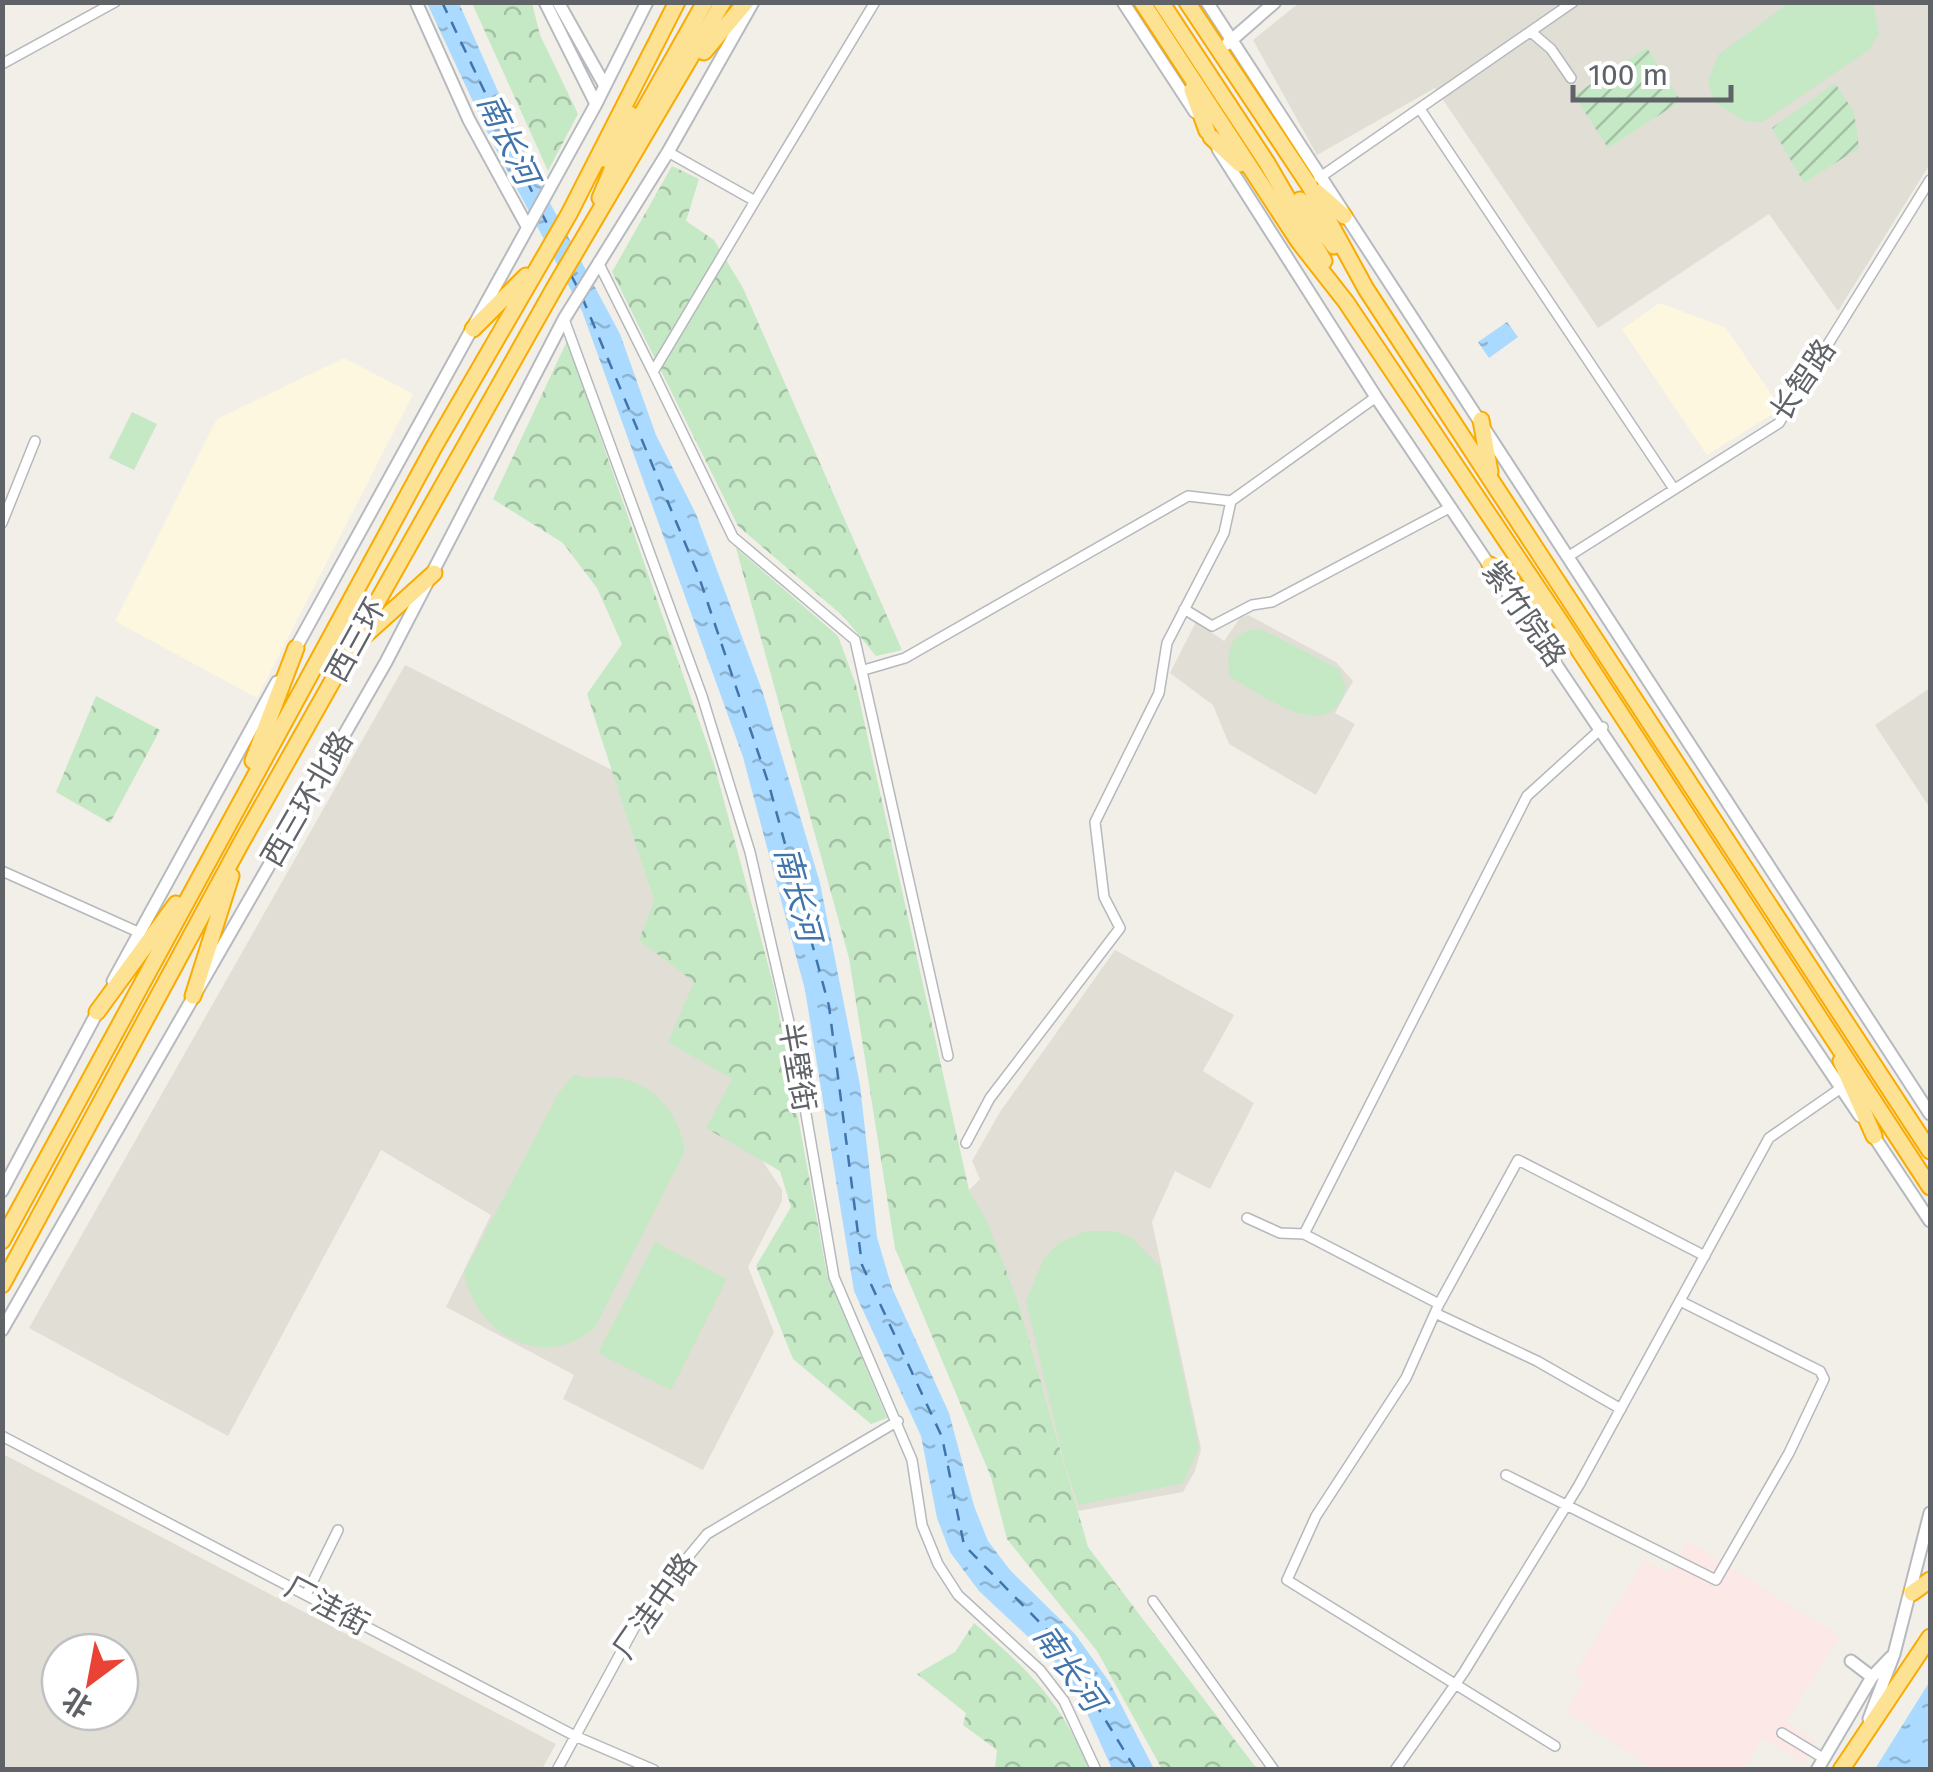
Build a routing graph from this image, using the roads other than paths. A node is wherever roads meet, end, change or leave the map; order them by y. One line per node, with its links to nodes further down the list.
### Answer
1 (115, 2): 23 (street)
2 (416, 2): 38 (street)
3 (545, 2): 27 (street)
4 (558, 2): 26 (street)
5 (648, 2): 26 (street)
6 (677, 2): 36 (highway, 西三环)
7 (694, 2): 36 (highway)
8 (705, 2): 39 (highway)
9 (724, 2): 25 (highway, 西三环)
10 (749, 2): 25 (highway); 30 (street, 西三环北路)
11 (875, 2): 35 (street)
12 (1123, 2): 29 (street, 紫竹院路)
13 (1142, 2): 22 (highway, 紫竹院路)
14 (1160, 2): 31 (highway)
15 (1172, 2): 31 (highway)
16 (1187, 2): 21 (highway, 紫竹院路)
17 (1207, 2): 21 (street, 紫竹院路)
18 (1275, 2): 21 (street)
19 (1573, 2): 20 (street)
20 (1531, 32): 24 (street); 28 (street)
21 (1225, 45): 34 (highway, 紫竹院路)
22 (1180, 58): 29 (highway); 32 (highway, 紫竹院路)
23 (2, 64)
24 (1571, 78)
25 (678, 82): 39 (highway, 西三环)
26 (604, 86): 27 (street)
27 (596, 104): 38 (street)
28 (1420, 109): 34 (street); 51 (street)
29 (1209, 134): 32 (highway); 47 (street, 紫竹院路)
30 (668, 152): 35 (street); 41 (street, 西三环北路)
31 (1271, 161): 42 (highway); 43 (highway)
32 (1258, 180): 43 (highway, 紫竹院路)
33 (1930, 180): 51 (street, 长智路)
34 (1314, 182): 37 (highway); 42 (highway, 紫竹院路)
35 (755, 201): 46 (street)
36 (569, 214): 40 (highway, 西三环)
37 (1344, 216): 48 (street)
38 (527, 226): 45 (street)
39 (580, 243): 61 (highway, 西三环)
40 (543, 259): 45 (highway); 64 (highway, 西三环)
41 (598, 261): 44 (street, 西三环北路); 46 (street)
42 (1366, 289): 50 (highway, 紫竹院路)
43 (1346, 302): 59 (highway, 紫竹院路)
44 (567, 315): 57 (street, 西三环北路); 90 (street, 半壁街)
45 (474, 329): 60 (street)
46 (653, 372): 62 (street)
47 (1376, 397): 52 (street); 53 (street, 紫竹院路)
48 (1480, 420): 50 (highway); 55 (street)
49 (36, 441): 54 (street)
50 (1492, 481): 77 (highway, 紫竹院路)
51 (1674, 489): 55 (street, 长智路)
52 (1231, 501): 58 (street); 62 (street)
53 (1451, 506): 56 (street, 紫竹院路); 58 (street)
54 (2, 522)
55 (1569, 556): 74 (street)
56 (1490, 565): 59 (highway); 63 (street, 紫竹院路)
57 (434, 574): 61 (highway); 69 (street, 西三环北路)
58 (1184, 609): 76 (street)
59 (1562, 624): 71 (highway, 紫竹院路)
60 (296, 648): 64 (highway); 68 (street)
61 (351, 648): 65 (highway, 西三环)
62 (864, 670): 72 (street)
63 (1602, 727): 73 (street, 紫竹院路); 82 (street)
64 (234, 812): 66 (highway, 西三环)
65 (241, 843): 69 (highway); 85 (highway, 西三环)
66 (210, 856): 70 (highway); 83 (highway, 西三环)
67 (2, 871): 68 (street)
68 (138, 932): 70 (street)
69 (193, 996): 88 (street, 西三环北路)
70 (97, 1012): 79 (street)
71 (1824, 1020): 75 (highway); 78 (highway, 紫竹院路)
72 (948, 1056)
73 (1841, 1088): 75 (street, 紫竹院路); 84 (street)
74 (1930, 1114)
75 (1874, 1136): 81 (street, 紫竹院路)
76 (966, 1143)
77 (1930, 1152)
78 (1930, 1187)
79 (2, 1192)
80 (1247, 1218): 82 (street)
81 (1930, 1221)
82 (1304, 1234): 87 (street)
83 (2, 1242)
84 (1706, 1256): 86 (street); 87 (street)
85 (2, 1285)
86 (1680, 1302): 89 (street); 93 (street)
87 (1437, 1308): 89 (street); 104 (street)
88 (2, 1330)
89 (1621, 1408): 93 (street)
90 (898, 1421): 107 (street, 厂洼中路); 112 (street, 半壁街)
91 (2, 1436): 98 (street, 厂洼街)
92 (1506, 1474): 93 (street)
93 (1566, 1505): 104 (street)
94 (1930, 1513): 97 (street)
95 (338, 1530): 98 (street)
96 (1930, 1580): 97 (highway)
97 (1912, 1593): 101 (street)
98 (306, 1595): 107 (street, 厂洼街)
99 (1152, 1601): 113 (street)
100 (1930, 1637): 106 (highway)
101 (1894, 1654): 103 (street); 106 (street)
102 (1851, 1661): 103 (street)
103 (1872, 1676): 109 (street)
104 (1456, 1682): 108 (street); 114 (street)
105 (1782, 1732): 109 (street)
106 (1864, 1732): 115 (highway)
107 (575, 1736): 110 (street, 厂洼中路); 111 (street, 厂洼街)
108 (1555, 1746)
109 (1820, 1764)
110 (557, 1770)
111 (654, 1770)
112 (1096, 1770)
113 (1274, 1770)
114 (1395, 1770)
115 (1842, 1770)

